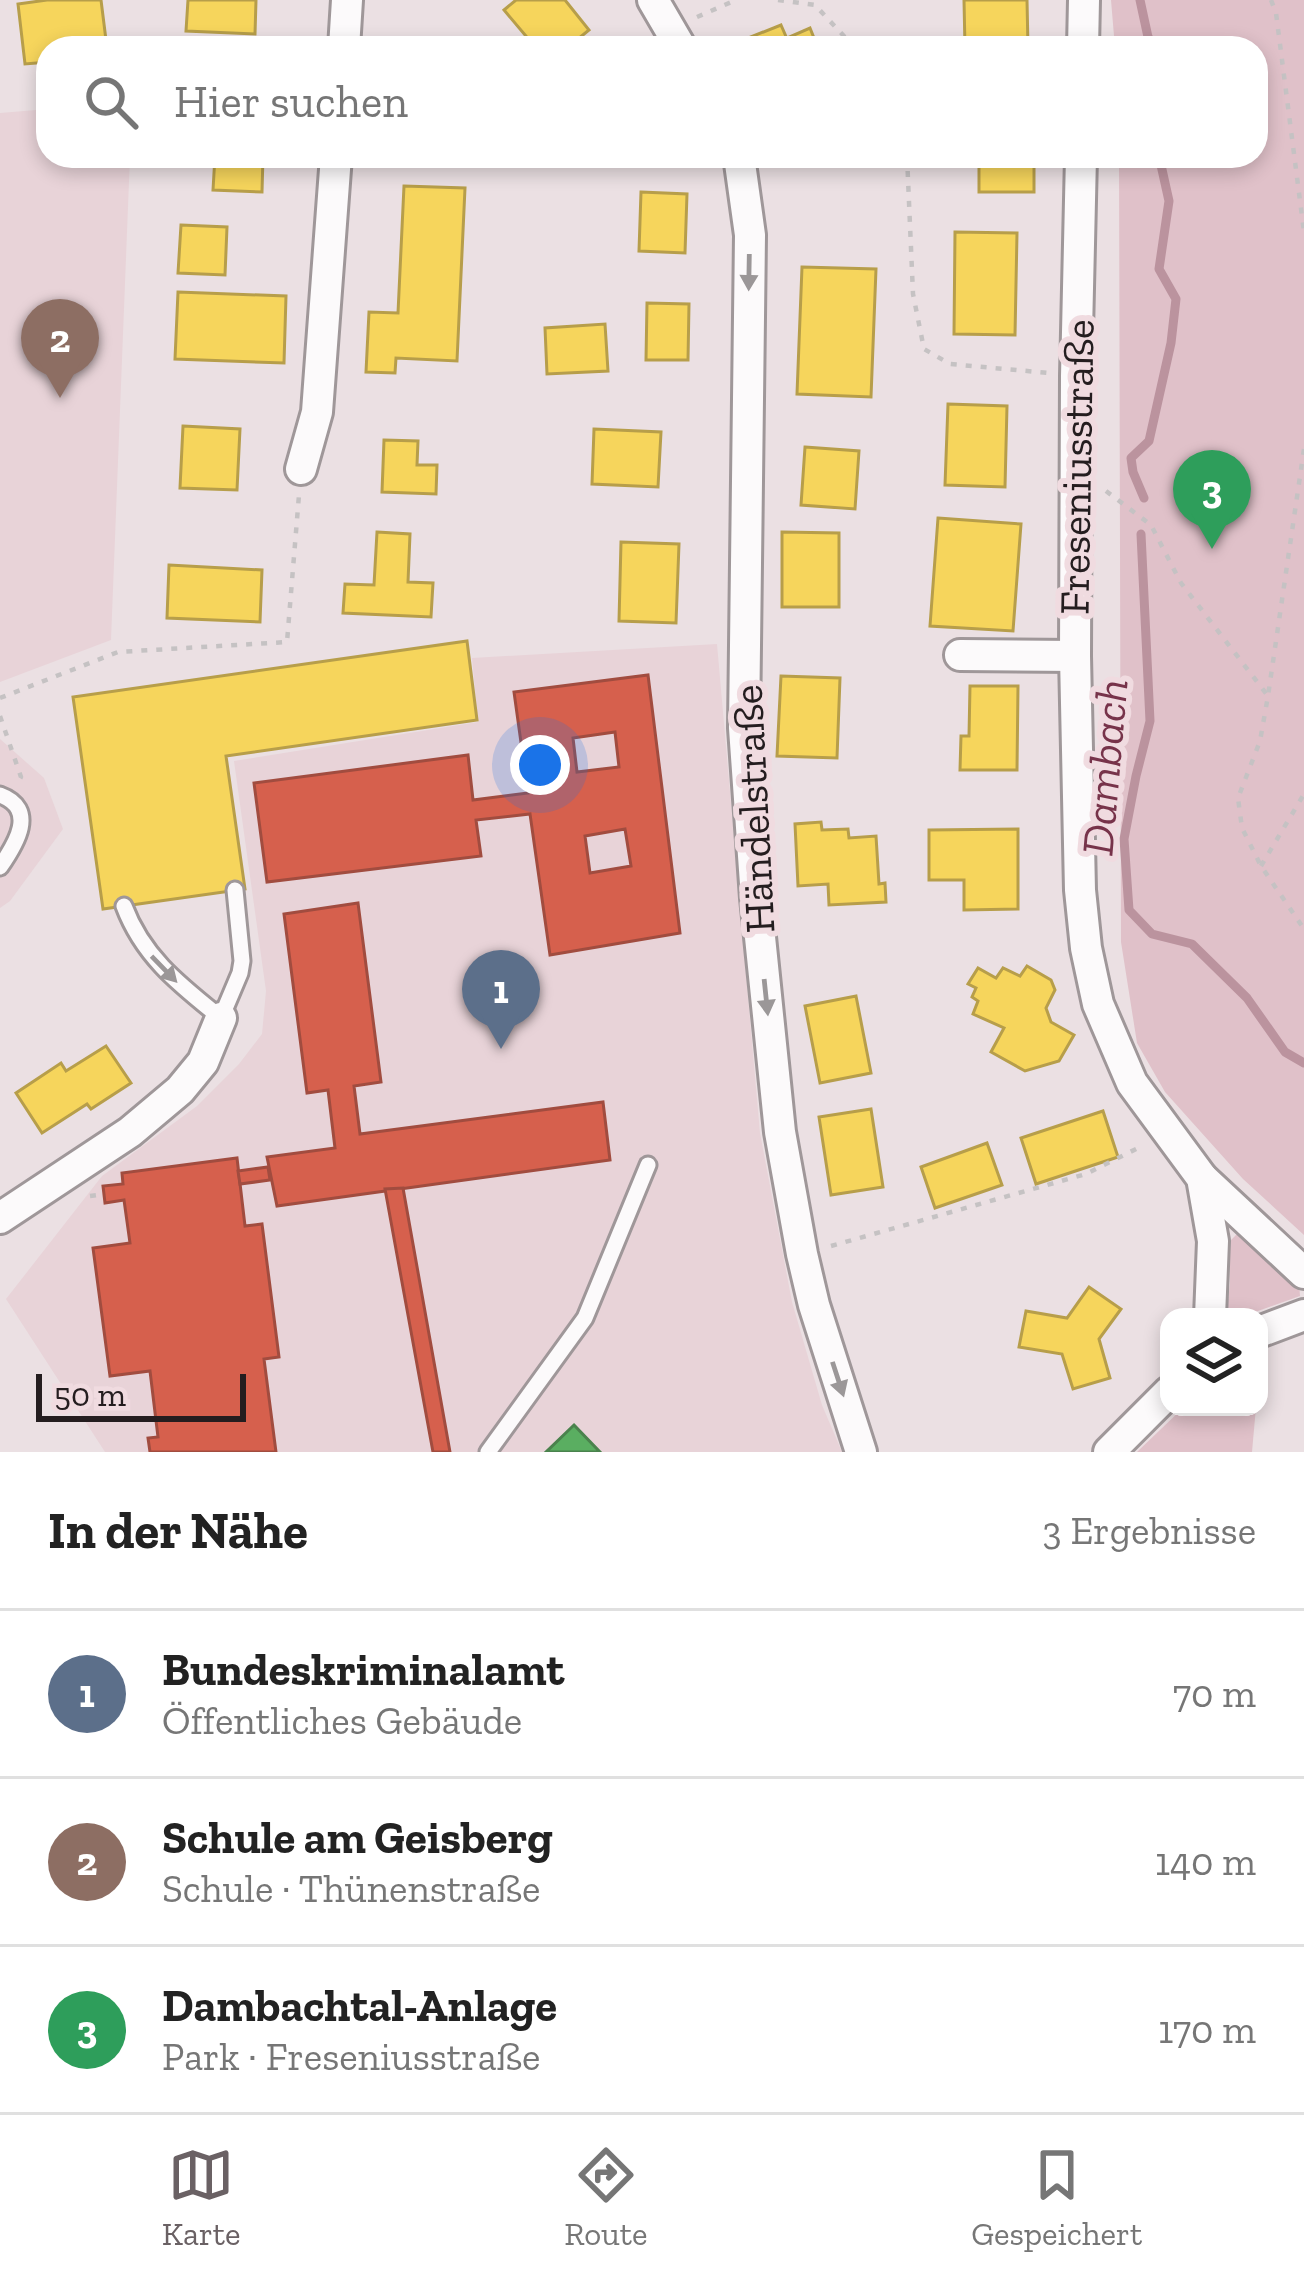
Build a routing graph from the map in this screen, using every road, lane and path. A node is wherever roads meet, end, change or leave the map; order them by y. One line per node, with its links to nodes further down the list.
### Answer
1 (347, 0): 7 (street)
2 (653, 0): 8 (street)
3 (736, 0): 9 (path)
4 (778, 0): 10 (path)
5 (1084, 0): 11 (street)
6 (1271, 0): 16 (path)
7 (345, 36)
8 (675, 36)
9 (679, 36)
10 (843, 36)
11 (1084, 36)
12 (334, 168): 20 (street)
13 (741, 168): 40 (street, Händelstraße, one-way to 40)
14 (908, 168): 17 (path)
15 (1081, 168): 17 (street, Freseniusstraße)
16 (1304, 232)
17 (1076, 376): 19 (street, Freseniusstraße)
18 (1304, 449): 23 (path)
19 (1075, 465): 22 (street, Freseniusstraße); 23 (path)
20 (301, 469): 24 (path)
21 (960, 655): 22 (street)
22 (1075, 656): 34 (street, Freseniusstraße)
23 (1268, 695): 28 (path)
24 (0, 698)
25 (0, 716): 27 (path)
26 (1304, 794): 28 (path)
27 (4, 796): 29 (lane)
28 (1261, 866): 32 (path)
29 (0, 867)
30 (236, 890): 33 (lane)
31 (124, 906): 33 (lane, one-way to 33)
32 (1304, 929)
33 (221, 1018): 39 (street)
34 (1168, 1133): 36 (street, Freseniusstraße); 40 (path)
35 (648, 1165): 46 (lane)
36 (1202, 1178): 41 (street, Freseniusstraße); 42 (street, Freseniusstraße)
37 (104, 1194): 38 (path)
38 (92, 1196)
39 (0, 1218)
40 (802, 1254): 47 (street, Händelstraße, one-way to 47)
41 (1304, 1273)
42 (1210, 1308)
43 (1304, 1316): 44 (street)
44 (1268, 1329)
45 (1160, 1401): 48 (street)
46 (488, 1452)
47 (861, 1452)
48 (1109, 1452)

